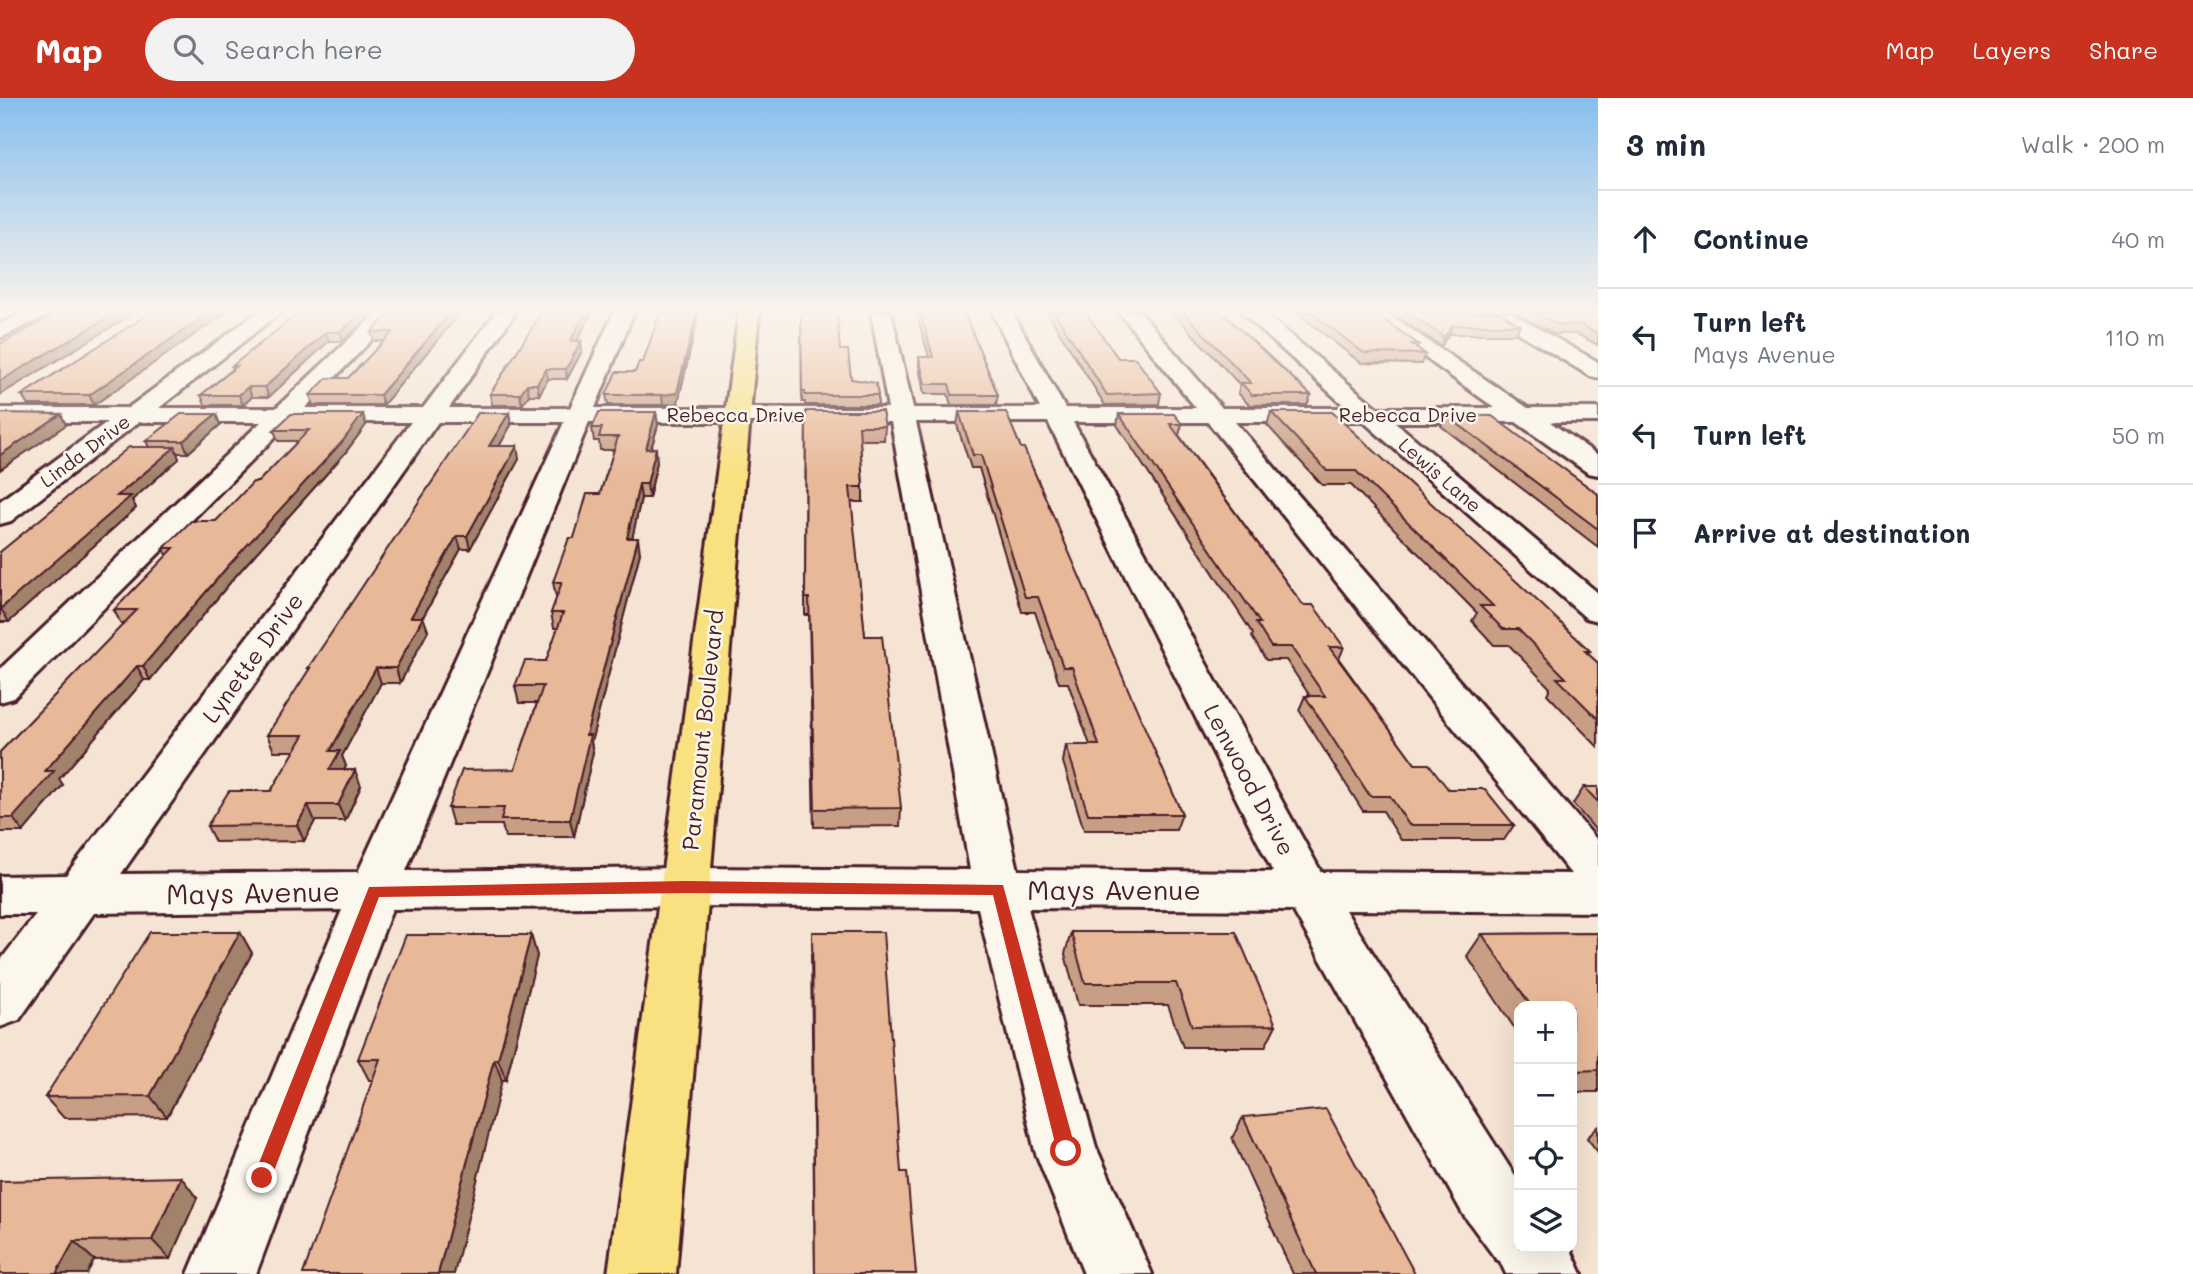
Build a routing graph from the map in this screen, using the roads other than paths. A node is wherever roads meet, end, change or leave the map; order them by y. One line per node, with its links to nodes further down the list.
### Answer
1 (197, 367): 14 (street, Linda Drive)
2 (333, 367): 15 (street)
3 (466, 367): 16 (street, Lynette Drive)
4 (599, 367): 17 (street)
5 (743, 367): 18 (main road, Paramount Boulevard)
6 (893, 367): 19 (street)
7 (1031, 367): 20 (street, Lenwood Drive)
8 (1176, 367): 21 (street)
9 (1314, 367): 22 (street, Lewis Lane)
10 (1452, 367): 23 (street)
11 (22, 395): 12 (street)
12 (0, 409)
13 (0, 415): 14 (street, Rebecca Drive)
14 (133, 415): 15 (street, Rebecca Drive); 26 (street, Linda Drive)
15 (284, 415): 16 (street, Rebecca Drive); 28 (street)
16 (430, 415): 17 (street, Rebecca Drive); 36 (street, Lynette Drive)
17 (578, 415): 18 (street, Rebecca Drive); 32 (street)
18 (737, 415): 19 (street, Rebecca Drive); 30 (main road, Paramount Boulevard)
19 (904, 415): 20 (street, Rebecca Drive); 31 (street)
20 (1057, 415): 21 (street, Rebecca Drive); 33 (street, Lenwood Drive)
21 (1217, 415): 22 (street, Rebecca Drive); 29 (street)
22 (1370, 415): 23 (street, Rebecca Drive); 27 (street, Lewis Lane)
23 (1522, 415): 24 (street, Rebecca Drive); 25 (street)
24 (1598, 415)
25 (1598, 467)
26 (0, 515)
27 (1598, 611)
28 (0, 690)
29 (1598, 873)
30 (686, 887): 31 (street, Mays Avenue); 32 (street, Mays Avenue); 41 (main road, Paramount Boulevard)
31 (998, 889): 33 (street, Mays Avenue); 42 (street)
32 (374, 891): 36 (street, Mays Avenue); 40 (street)
33 (1307, 891): 34 (street, Mays Avenue); 38 (street, Lenwood Drive)
34 (1598, 892)
35 (0, 895): 36 (street, Mays Avenue)
36 (81, 895): 37 (street, Lynette Drive)
37 (0, 1003)
38 (1514, 1229)
39 (1532, 1253): 43 (street)
40 (222, 1274)
41 (642, 1274)
42 (1118, 1274)
43 (1548, 1274)

